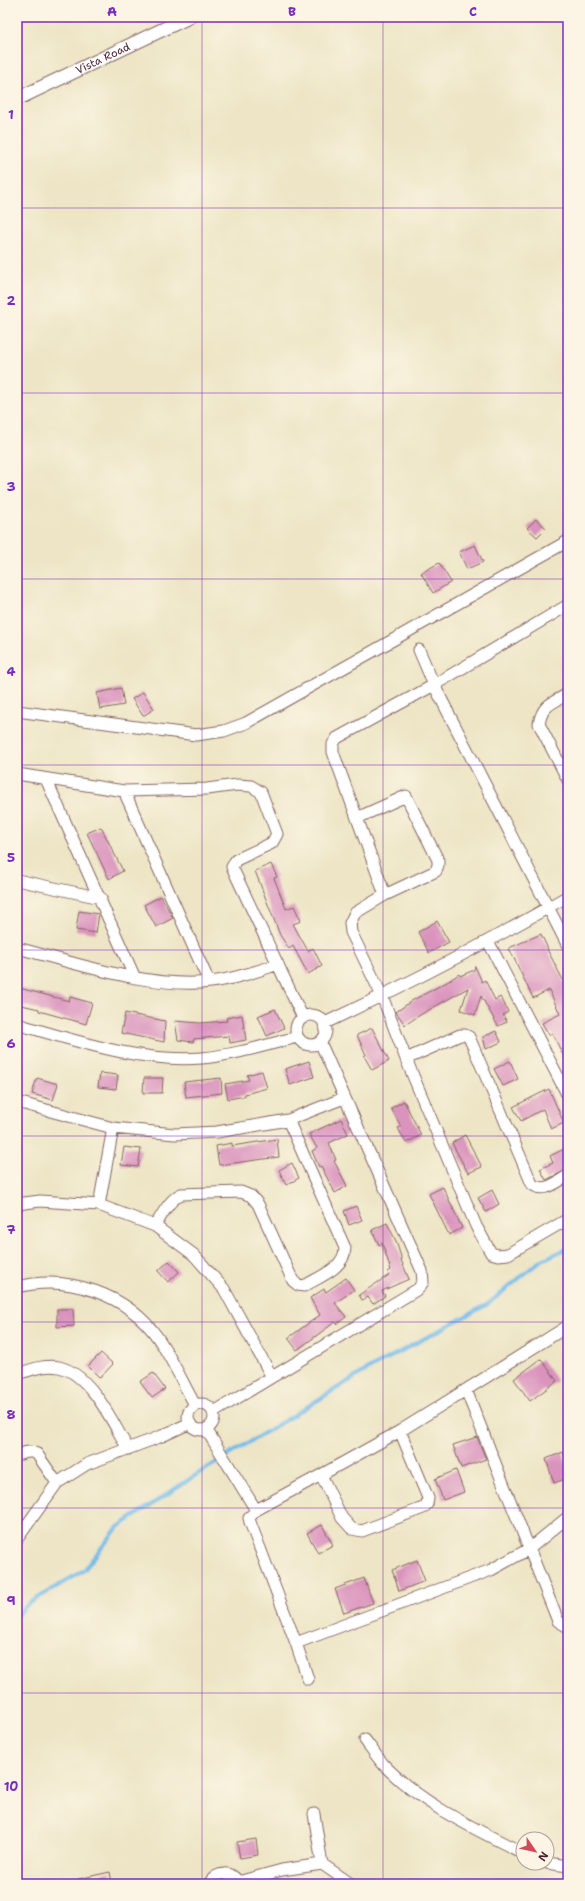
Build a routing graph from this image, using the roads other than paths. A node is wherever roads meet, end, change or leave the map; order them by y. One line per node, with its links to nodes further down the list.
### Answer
1 (189, 17): 2 (street, Vista Road)
2 (17, 99)
3 (568, 541): 8 (street)
4 (568, 605): 6 (street)
5 (419, 650): 6 (street)
6 (434, 685): 13 (street); 18 (street)
7 (568, 694): 11 (street)
8 (17, 711)
9 (17, 774): 10 (street)
10 (46, 779): 12 (street); 17 (street)
11 (568, 780)
12 (124, 791): 22 (street); 24 (street)
13 (357, 818): 15 (street); 15 (street)
14 (17, 880): 17 (street)
15 (384, 895): 25 (street)
16 (568, 896): 18 (street)
17 (100, 898): 23 (street)
18 (548, 907): 19 (street); 20 (street)
19 (488, 941): 25 (street); 32 (street)
20 (568, 946)
21 (17, 948): 23 (street)
22 (278, 964): 24 (street); 26 (street)
23 (135, 978): 24 (street)
24 (209, 982)
25 (382, 996): 27 (street); 31 (street)
26 (303, 1018): 27 (street); 29 (street)
27 (325, 1023): 30 (street)
28 (17, 1024): 29 (street)
29 (297, 1037): 30 (street)
30 (320, 1042): 33 (street)
31 (406, 1059): 37 (street); 40 (street)
32 (568, 1096)
33 (344, 1098): 35 (street); 45 (street)
34 (17, 1102): 36 (street)
35 (288, 1120): 36 (street); 41 (street)
36 (113, 1128): 39 (street)
37 (568, 1176)
38 (17, 1204): 39 (street)
39 (99, 1205): 41 (street)
40 (568, 1219)
41 (155, 1226): 45 (street)
42 (17, 1287): 47 (street)
43 (568, 1326): 46 (street)
44 (17, 1374): 52 (street)
45 (272, 1377): 48 (street)
46 (466, 1390): 51 (street); 59 (street)
47 (195, 1405): 48 (street); 49 (street)
48 (214, 1412): 50 (street)
49 (190, 1423): 50 (street); 52 (street)
50 (206, 1429): 56 (street)
51 (400, 1431): 54 (street); 54 (street)
52 (128, 1449): 55 (street)
53 (17, 1455): 55 (street)
54 (321, 1475): 56 (street)
55 (57, 1483): 58 (street)
56 (256, 1510): 61 (street)
57 (568, 1517): 59 (street)
58 (17, 1539)
59 (529, 1549): 60 (street); 61 (street)
60 (568, 1627)
61 (296, 1644): 62 (street)
62 (308, 1679)
63 (365, 1740): 65 (street)
64 (314, 1814): 66 (street)
65 (515, 1849)
66 (322, 1864): 69 (street); 71 (street)
67 (555, 1864): 68 (street)
68 (568, 1866)
69 (239, 1883): 70 (street)
70 (209, 1884)
71 (351, 1884)

